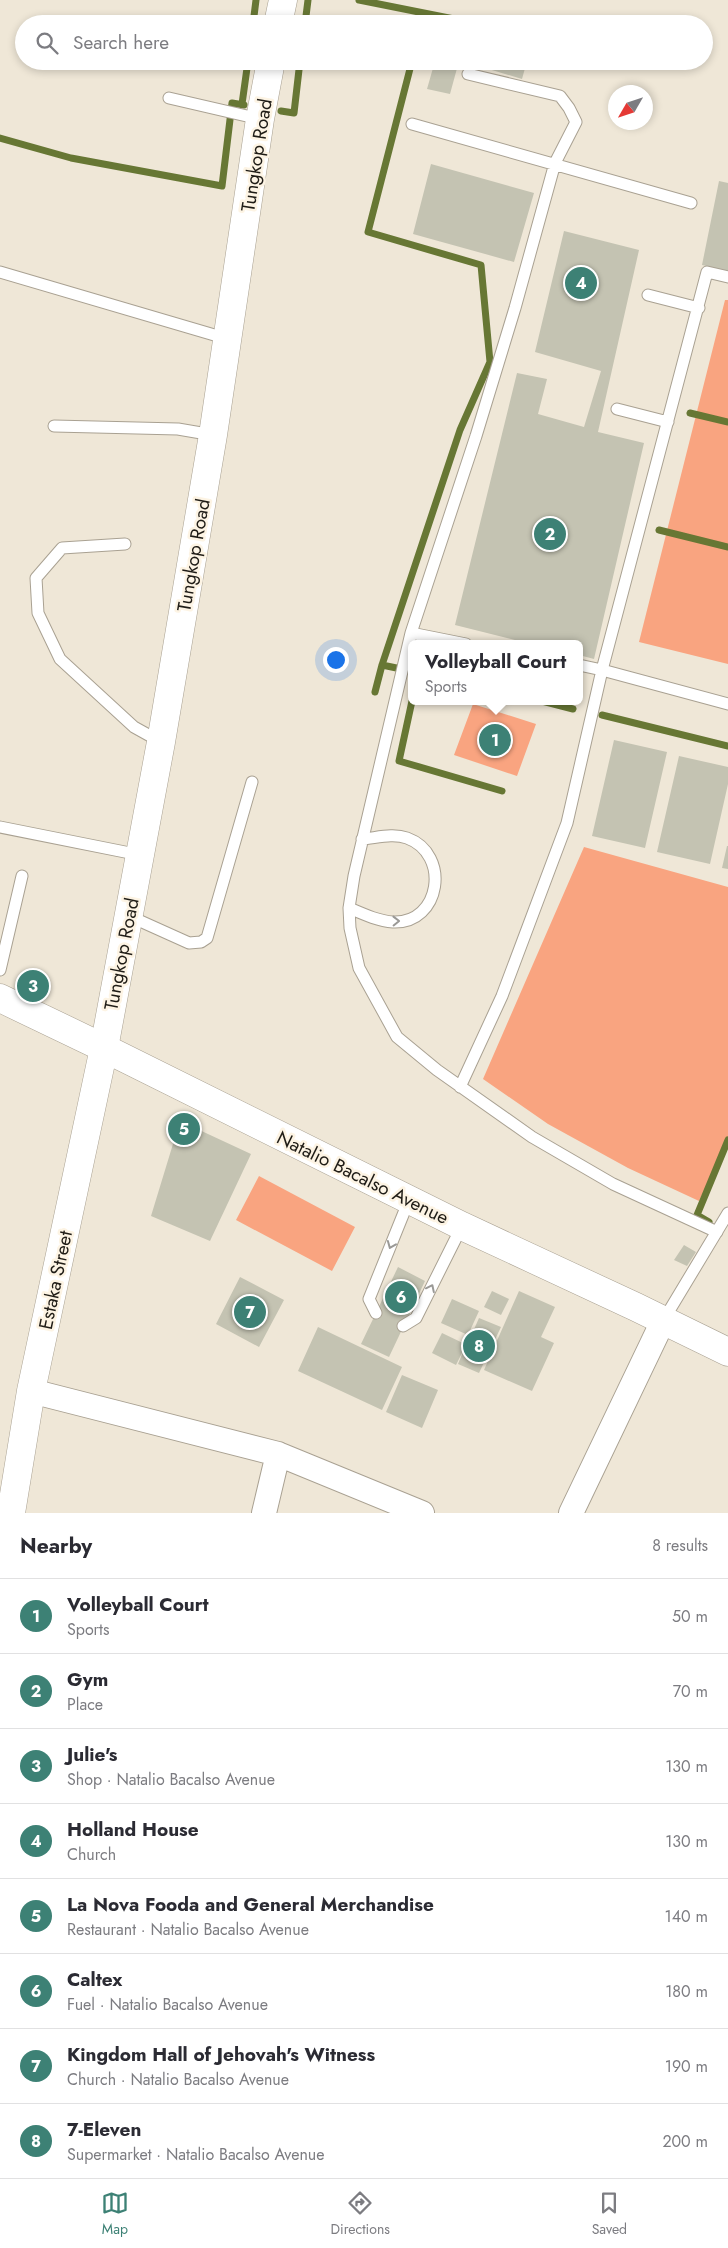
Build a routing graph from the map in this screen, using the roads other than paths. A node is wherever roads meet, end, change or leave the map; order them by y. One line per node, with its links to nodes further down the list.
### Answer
1 (283, 0): 2 (main road)
2 (280, 15)
3 (269, 70): 6 (main road, Tungkop Road)
4 (468, 74): 8 (lane)
5 (169, 98): 6 (lane)
6 (260, 119): 14 (main road, Tungkop Road)
7 (412, 124): 8 (lane)
8 (556, 163): 9 (lane); 20 (lane)
9 (691, 203)
10 (0, 272): 14 (lane)
11 (728, 277): 13 (lane)
12 (648, 295): 13 (lane)
13 (699, 308): 16 (lane)
14 (228, 339): 18 (main road, Tungkop Road)
15 (617, 408): 16 (lane)
16 (668, 422): 25 (lane)
17 (54, 426): 18 (lane)
18 (213, 435): 27 (main road, Tungkop Road)
19 (125, 544): 27 (lane)
20 (411, 633): 21 (lane); 22 (lane)
21 (409, 640)
22 (446, 640)
23 (408, 646): 30 (lane)
24 (583, 666): 25 (lane)
25 (602, 670): 26 (lane); 38 (lane)
26 (728, 704)
27 (162, 742): 31 (main road, Tungkop Road)
28 (252, 782): 34 (lane)
29 (0, 827): 31 (lane)
30 (362, 839): 33 (lane); 33 (lane, one-way to 30)
31 (140, 855): 34 (main road, Tungkop Road)
32 (22, 876): 35 (lane)
33 (349, 908): 38 (lane)
34 (129, 916): 37 (main road, Tungkop Road)
35 (0, 970)
36 (0, 998): 37 (main road, Natalio Bacalso Avenue)
37 (104, 1048): 39 (main road, Natalio Bacalso Avenue); 47 (main road, Estaka Street)
38 (460, 1086): 42 (lane)
39 (409, 1200): 41 (main road, Natalio Bacalso Avenue); 43 (lane, one-way to 43)
40 (728, 1213): 42 (lane)
41 (462, 1226): 44 (main road, Natalio Bacalso Avenue); 45 (lane, one-way to 41)
42 (717, 1232): 44 (lane)
43 (376, 1313)
44 (664, 1322): 46 (main road, Natalio Bacalso Avenue); 52 (street)
45 (403, 1326)
46 (728, 1352)
47 (31, 1391): 48 (street); 49 (main road, Estaka Street)
48 (278, 1454): 50 (street); 51 (street)
49 (11, 1513)
50 (264, 1513)
51 (422, 1513)
52 (571, 1513)

